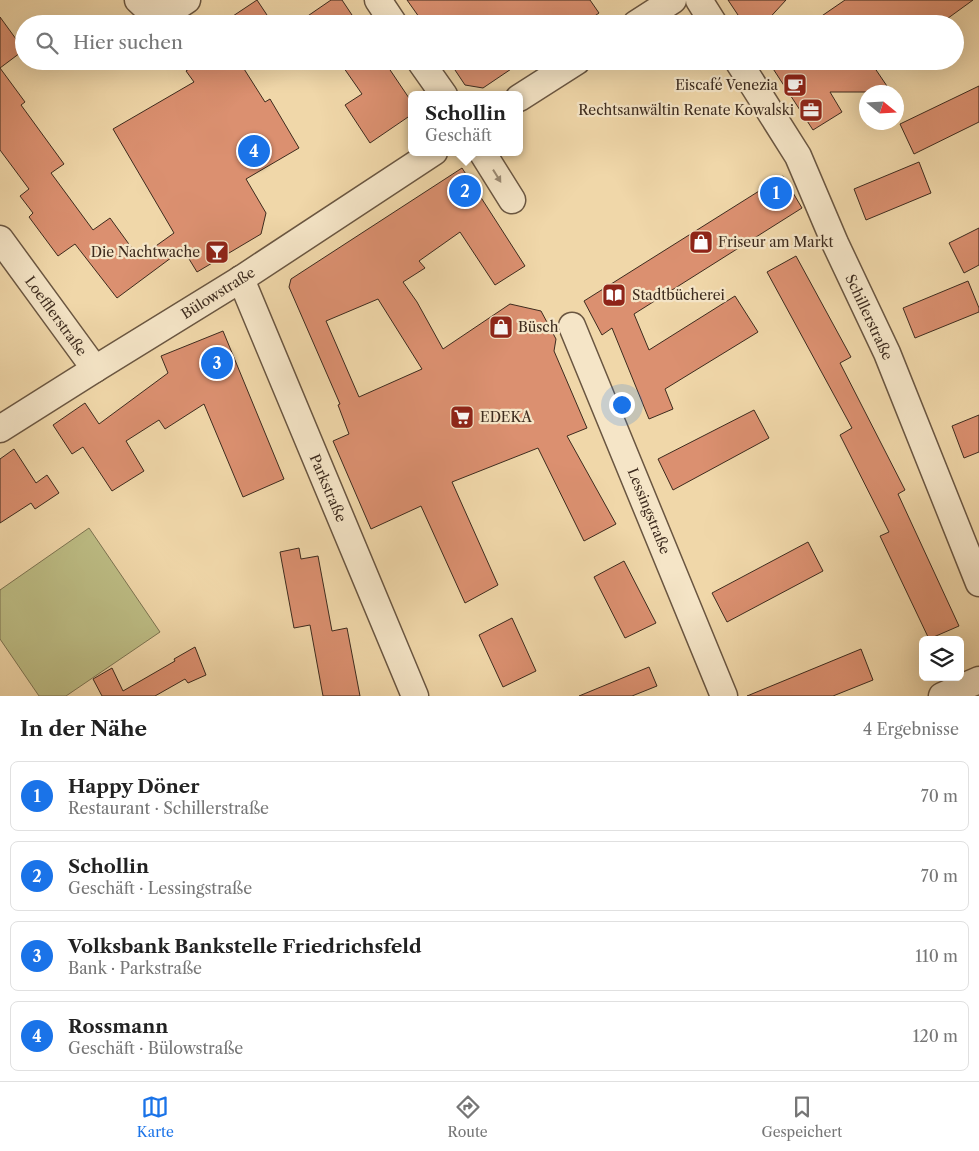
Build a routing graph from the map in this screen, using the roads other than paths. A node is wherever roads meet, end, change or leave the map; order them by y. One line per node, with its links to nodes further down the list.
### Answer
1 (138, 0): 2 (street)
2 (187, 0)
3 (378, 0): 6 (street)
4 (673, 0): 7 (street)
5 (699, 0): 8 (street)
6 (388, 15)
7 (650, 15)
8 (708, 15)
9 (426, 70): 12 (street)
10 (563, 70): 13 (street)
11 (744, 70): 22 (street, Schillerstraße)
12 (441, 91)
13 (523, 95)
14 (428, 156): 18 (street, Bülowstraße)
15 (484, 156): 16 (street, one-way to 16)
16 (512, 200)
17 (0, 239): 20 (street, Loefflerstraße)
18 (241, 279): 20 (street, Bülowstraße); 24 (street, Parkstraße)
19 (572, 326): 25 (street, Lessingstraße)
20 (95, 368): 21 (street, Bülowstraße)
21 (0, 429)
22 (979, 583)
23 (979, 680): 26 (street)
24 (415, 696)
25 (724, 696)
26 (942, 696)

